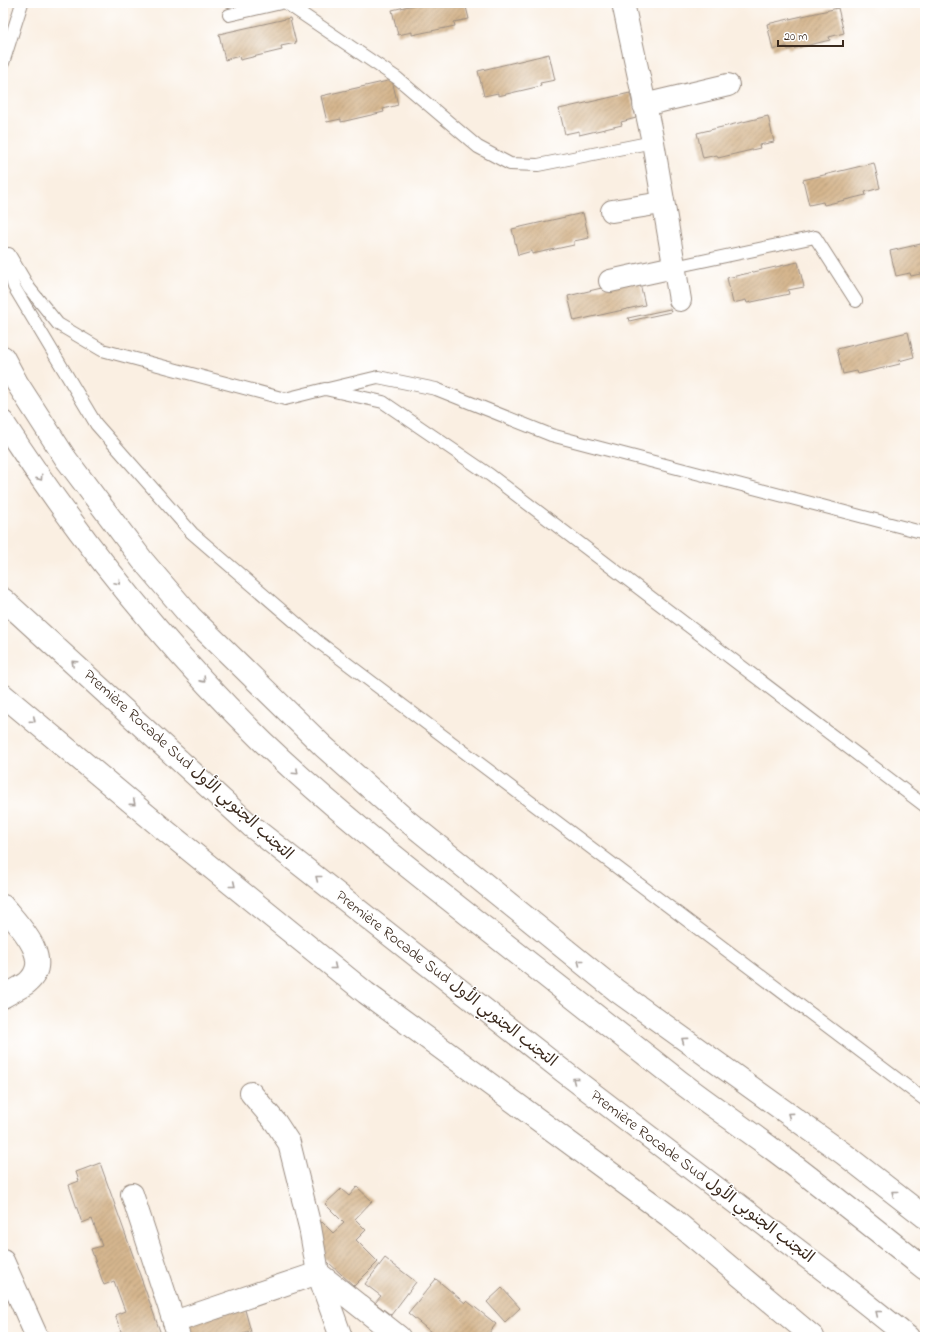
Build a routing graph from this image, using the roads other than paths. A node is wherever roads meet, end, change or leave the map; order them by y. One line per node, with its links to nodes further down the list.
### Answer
1 (22, 3): 6 (lane)
2 (281, 3): 5 (lane)
3 (286, 3): 9 (lane)
4 (623, 3): 8 (main road)
5 (229, 15)
6 (3, 63)
7 (728, 85): 8 (main road)
8 (644, 105): 9 (main road)
9 (653, 142): 10 (main road)
10 (662, 203): 11 (main road); 14 (main road)
11 (612, 210)
12 (3, 244): 19 (lane)
13 (3, 252): 30 (lane)
14 (674, 267): 15 (main road); 16 (main road); 17 (lane)
15 (610, 280)
16 (680, 300)
17 (856, 301)
18 (3, 357): 32 (main road, one-way to 18)
19 (325, 389): 23 (lane); 26 (lane)
20 (3, 422): 22 (main road)
21 (3, 432): 22 (main road)
22 (22, 451): 34 (main road, one-way to 34)
23 (925, 534)
24 (3, 599): 41 (main road, Première Rocade Sud التجنب الجنوبي الأول, one-way to 24)
25 (3, 695): 40 (main road, one-way to 40)
26 (925, 806)
27 (3, 906): 28 (main road)
28 (3, 997)
29 (251, 1093): 35 (main road)
30 (925, 1100)
31 (132, 1194): 36 (main road)
32 (925, 1217)
33 (3, 1261): 37 (main road)
34 (925, 1269)
35 (318, 1272): 36 (main road); 38 (main road); 39 (main road)
36 (176, 1330)
37 (37, 1337)
38 (341, 1337)
39 (399, 1337)
40 (813, 1337)
41 (908, 1337)

